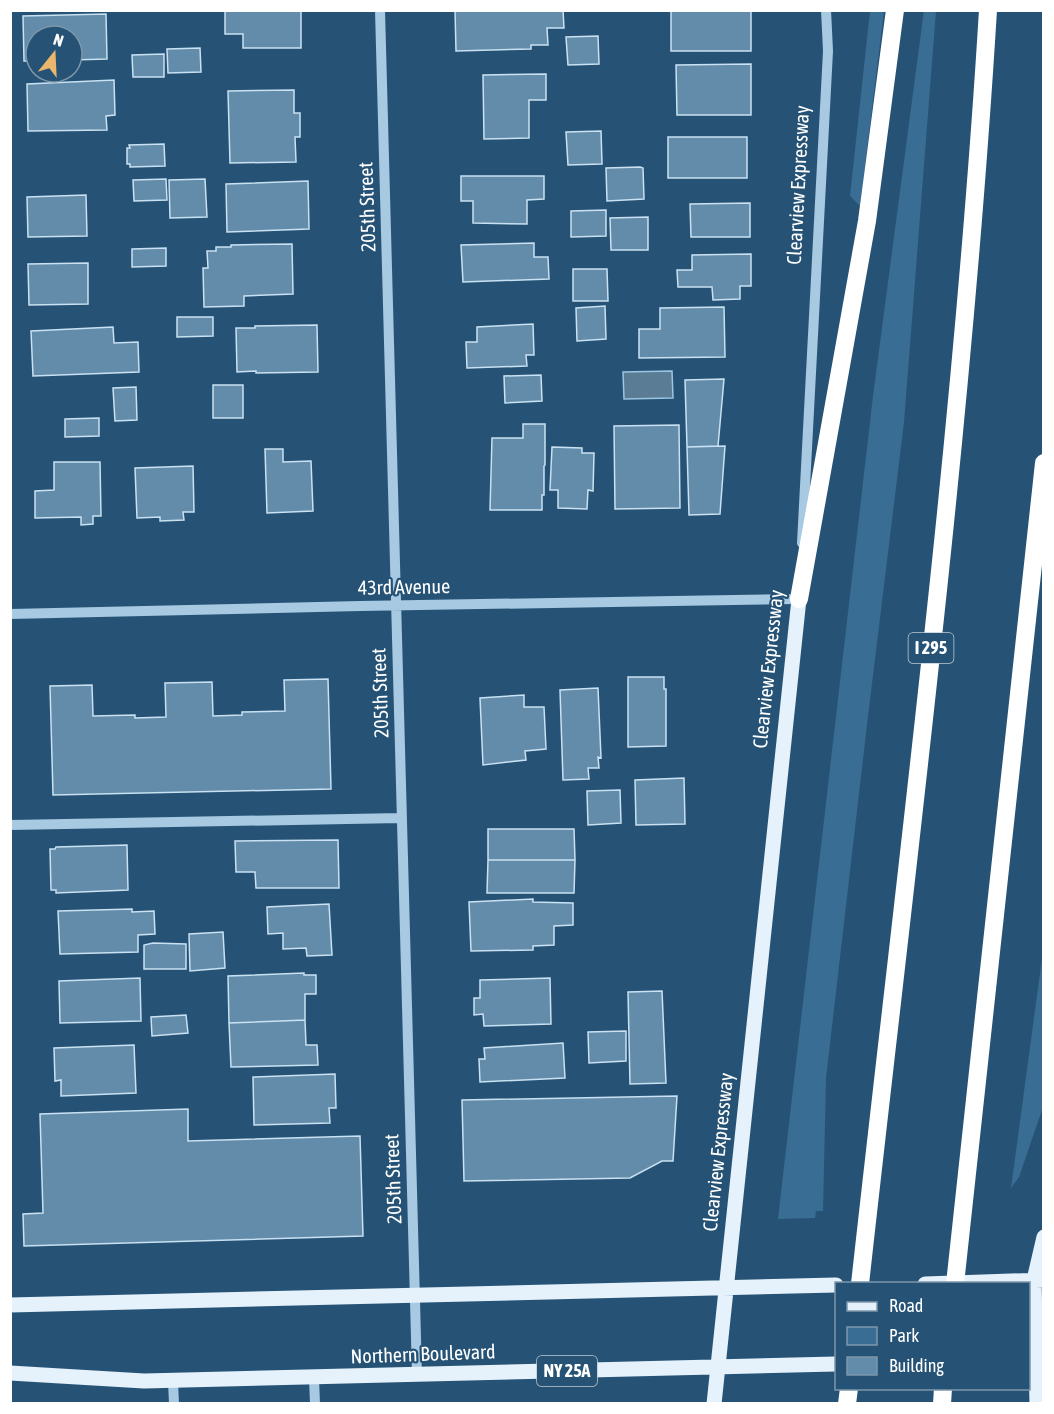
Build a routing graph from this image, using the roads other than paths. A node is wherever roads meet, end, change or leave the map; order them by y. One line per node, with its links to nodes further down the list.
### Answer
1 (380, 10): 9 (street, 205th Street)
2 (826, 10): 6 (street, Clearview Expressway)
3 (834, 10): 6 (street)
4 (895, 10): 8 (highway)
5 (988, 10): 15 (highway, I 295)
6 (828, 51): 8 (street, Clearview Expressway)
7 (1044, 463): 16 (highway)
8 (799, 600): 9 (street, 43rd Avenue); 19 (main road, Clearview Expressway)
9 (396, 605): 10 (street, 43rd Avenue); 11 (street, 205th Street)
10 (10, 614)
11 (401, 818): 12 (street); 20 (street, 205th Street)
12 (10, 825)
13 (1044, 1237): 14 (main road)
14 (1039, 1280): 17 (main road); 22 (main road)
15 (860, 1282)
16 (955, 1282)
17 (995, 1282)
18 (835, 1285): 19 (main road)
19 (725, 1288): 20 (main road); 24 (main road, Clearview Expressway)
20 (415, 1296): 21 (main road); 26 (street, 205th Street)
21 (10, 1305)
22 (1036, 1359): 32 (main road)
23 (835, 1364): 24 (main road, Northern Boulevard / NY 25A)
24 (717, 1367): 26 (main road, Northern Boulevard / NY 25A); 31 (main road, Clearview Expressway)
25 (10, 1373): 28 (main road, Northern Boulevard / NY 25A)
26 (417, 1375): 27 (main road, Northern Boulevard / NY 25A)
27 (314, 1378): 28 (main road, Northern Boulevard / NY 25A); 30 (street)
28 (173, 1381): 29 (street)
29 (174, 1404)
30 (315, 1404)
31 (714, 1404)
32 (1037, 1404)

